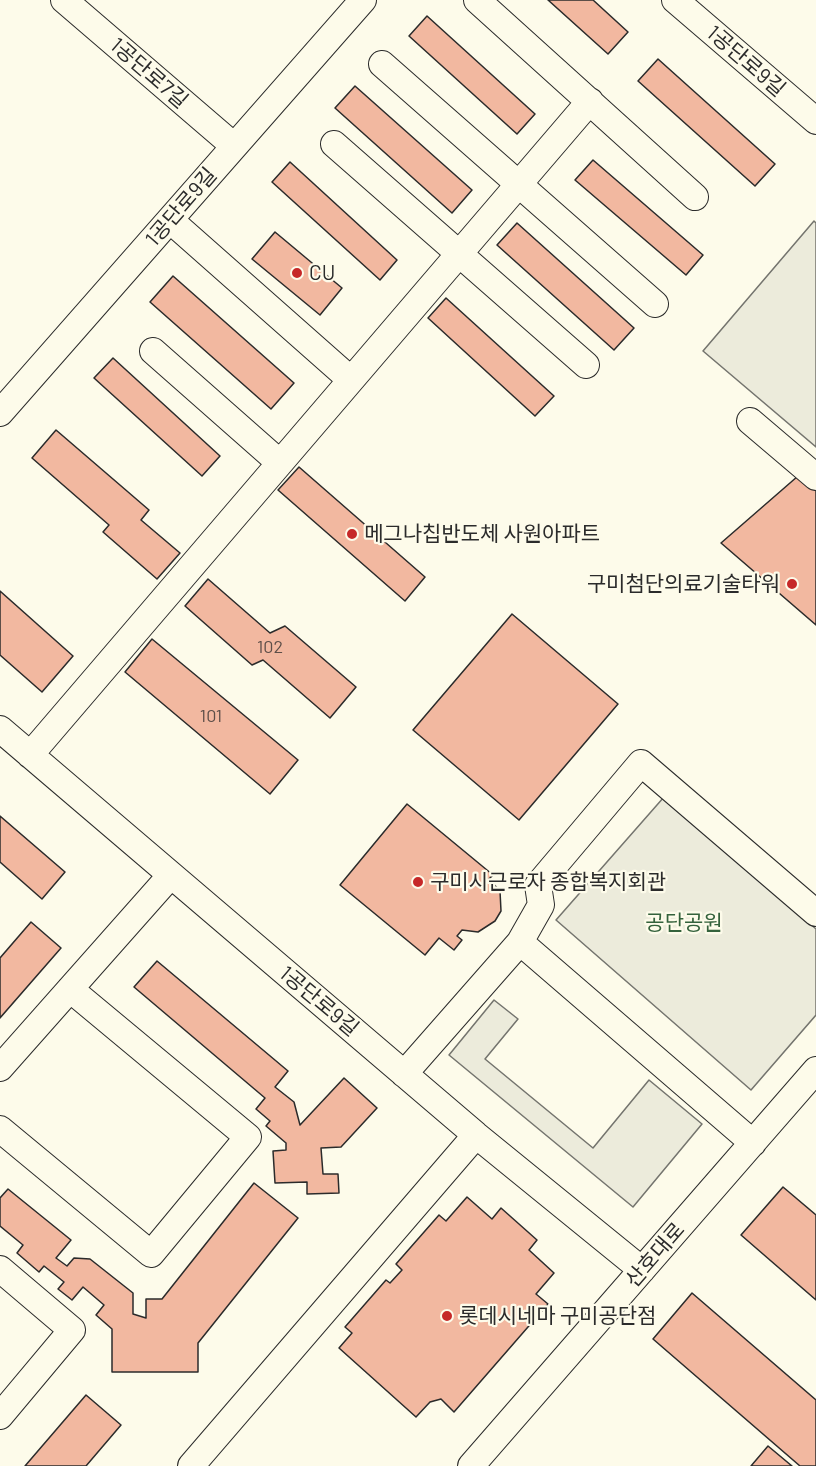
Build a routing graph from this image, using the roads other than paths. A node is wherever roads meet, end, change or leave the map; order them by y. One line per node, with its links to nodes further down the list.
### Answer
1 (64, 0): 9 (street, 1공단로7길)
2 (363, 0): 9 (street, 1공단로9길)
3 (477, 0): 6 (street)
4 (675, 0): 7 (street, 1공단로9길)
5 (382, 64): 10 (street)
6 (590, 101): 10 (street); 11 (street)
7 (816, 121)
8 (334, 144): 13 (street)
9 (234, 146): 12 (street, 1공단로9길)
10 (519, 184): 13 (street); 14 (street)
11 (695, 197)
12 (170, 220): 17 (street); 18 (street, 1공단로9길)
13 (459, 254): 16 (street); 17 (street)
14 (655, 304)
15 (153, 351): 20 (street)
16 (586, 365)
17 (351, 380): 20 (street)
18 (0, 413)
19 (750, 421): 21 (street)
20 (280, 463): 23 (street)
21 (816, 477)
22 (0, 729): 23 (street, 1공단로9길)
23 (30, 754): 24 (street, 1공단로9길)
24 (171, 875): 27 (street); 30 (street, 1공단로9길)
25 (816, 913): 26 (street)
26 (520, 942): 30 (street); 33 (street)
27 (70, 989): 28 (street); 31 (street)
28 (0, 1068)
29 (816, 1070): 33 (street, 산호대로)
30 (404, 1074): 32 (street, 1공단로9길)
31 (0, 1129)
32 (476, 1135): 35 (street, 1공단로9길); 37 (street)
33 (753, 1143): 35 (street, 산호대로)
34 (0, 1269): 36 (street)
35 (642, 1270): 38 (street, 산호대로)
36 (0, 1416)
37 (191, 1466)
38 (471, 1466)

